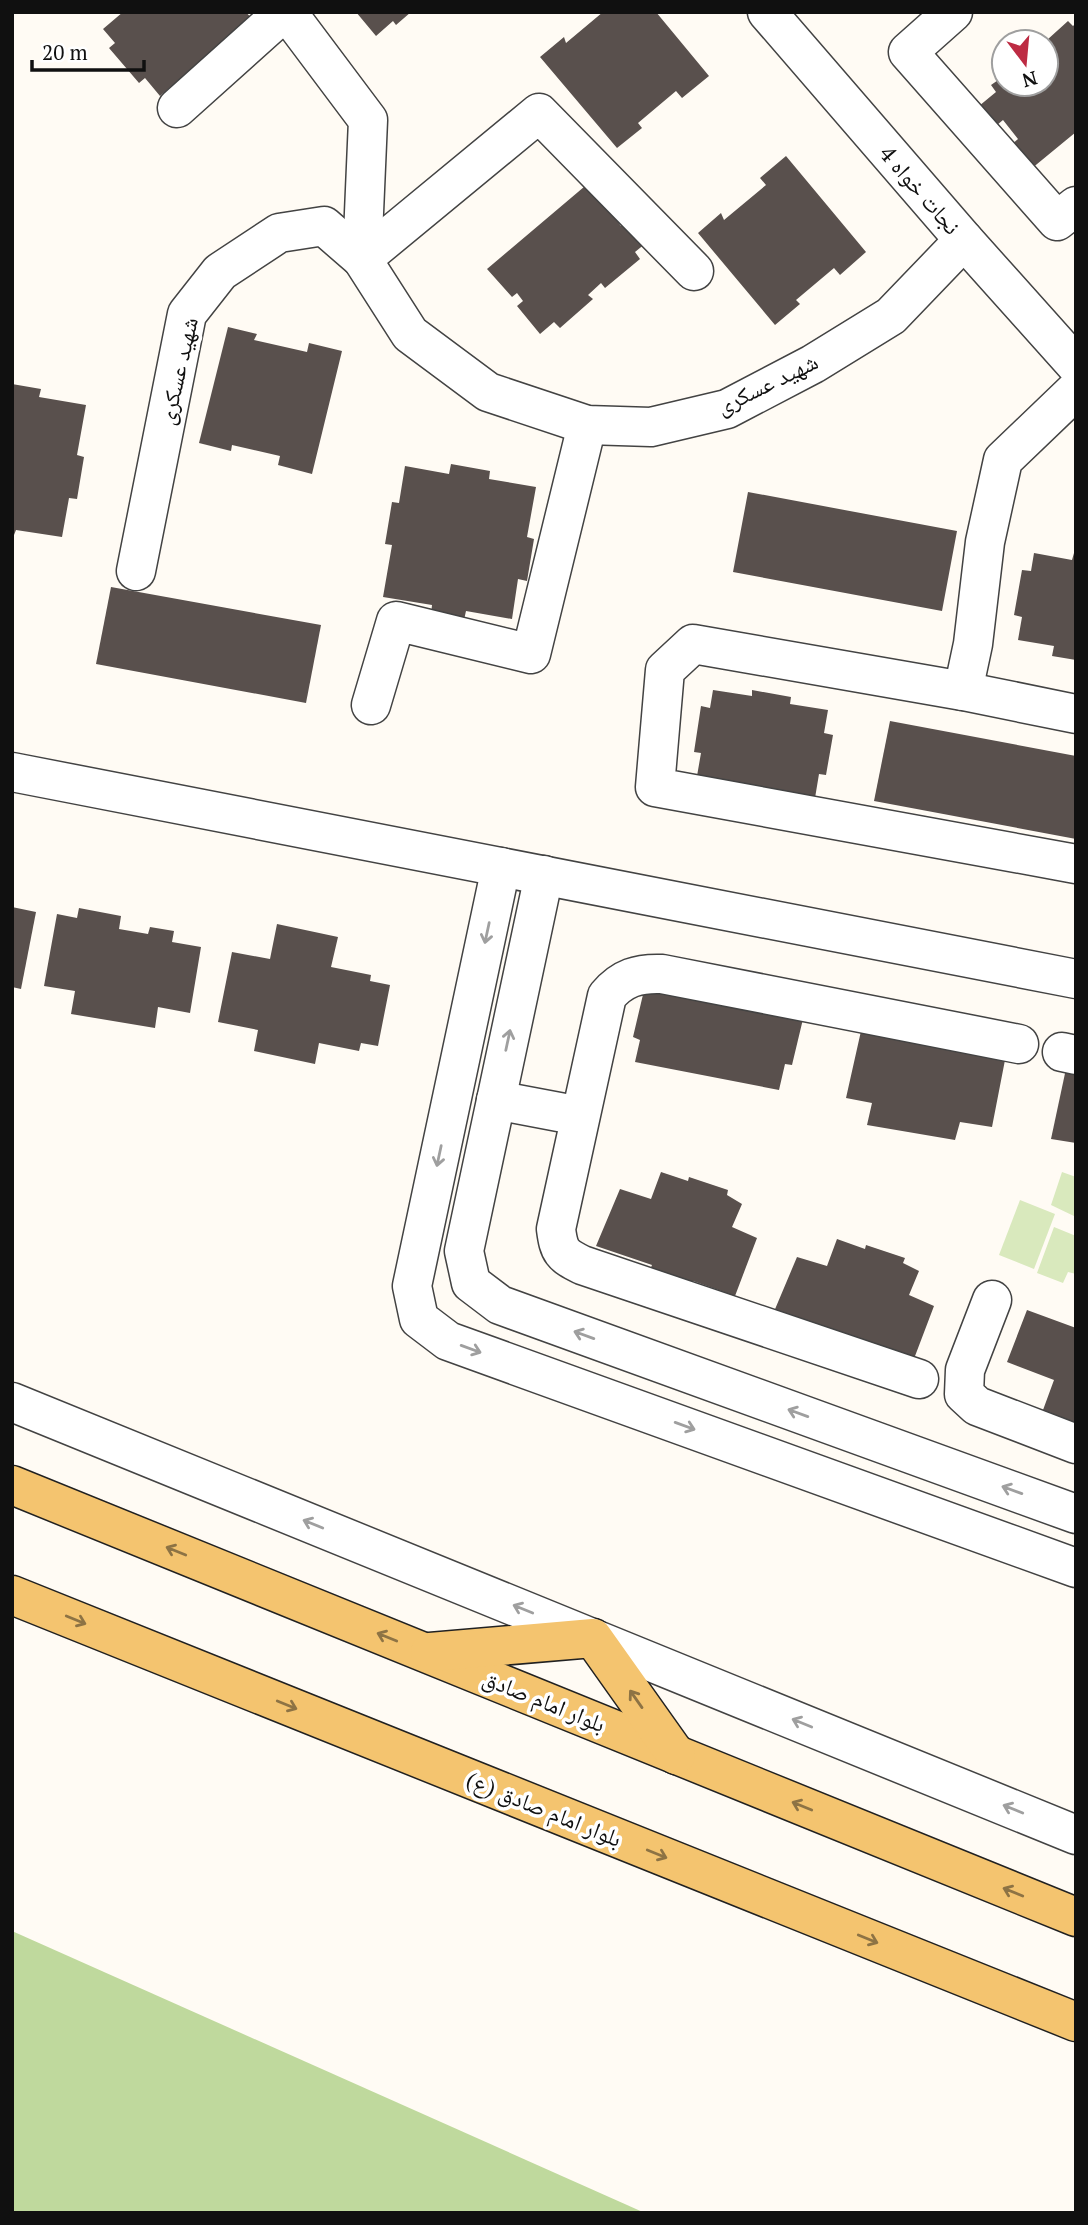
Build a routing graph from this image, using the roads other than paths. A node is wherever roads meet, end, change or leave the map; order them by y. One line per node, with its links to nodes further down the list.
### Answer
1 (285, 12): 4 (street); 7 (street)
2 (767, 12): 6 (street, نجات خواه 4)
3 (953, 12): 5 (street)
4 (177, 108)
5 (1076, 206)
6 (964, 240): 9 (street, نجات خواه 4); 11 (street, شهید عسکری)
7 (362, 258): 8 (street); 11 (street, شهید عسکری); 12 (street, شهید عسکری)
8 (694, 271)
9 (1076, 365)
10 (1076, 390): 13 (street)
11 (587, 425): 14 (street)
12 (135, 571)
13 (963, 691): 15 (street); 17 (street)
14 (371, 705)
15 (1076, 714)
16 (12, 772): 18 (street)
17 (1076, 864)
18 (501, 867): 19 (street); 30 (street, one-way to 30)
19 (544, 875): 20 (street); 22 (street, one-way to 19)
20 (1076, 979)
21 (1018, 1044): 23 (street)
22 (496, 1100): 23 (street); 29 (street, one-way to 22)
23 (580, 1115): 25 (street)
24 (992, 1300): 27 (street)
25 (919, 1379)
26 (12, 1402): 32 (street, one-way to 26)
27 (1076, 1444)
28 (12, 1485): 33 (main road, بلوار امام صادق, one-way to 28)
29 (1076, 1514)
30 (1076, 1568)
31 (12, 1595): 37 (main road, بلوار امام صادق (ع), one-way to 37)
32 (593, 1638): 33 (main road); 34 (main road, one-way to 32); 35 (street, one-way to 32)
33 (425, 1653): 34 (main road, بلوار امام صادق)
34 (676, 1755): 36 (main road, بلوار امام صادق, one-way to 34)
35 (1076, 1835)
36 (1076, 1917)
37 (1076, 2022)

